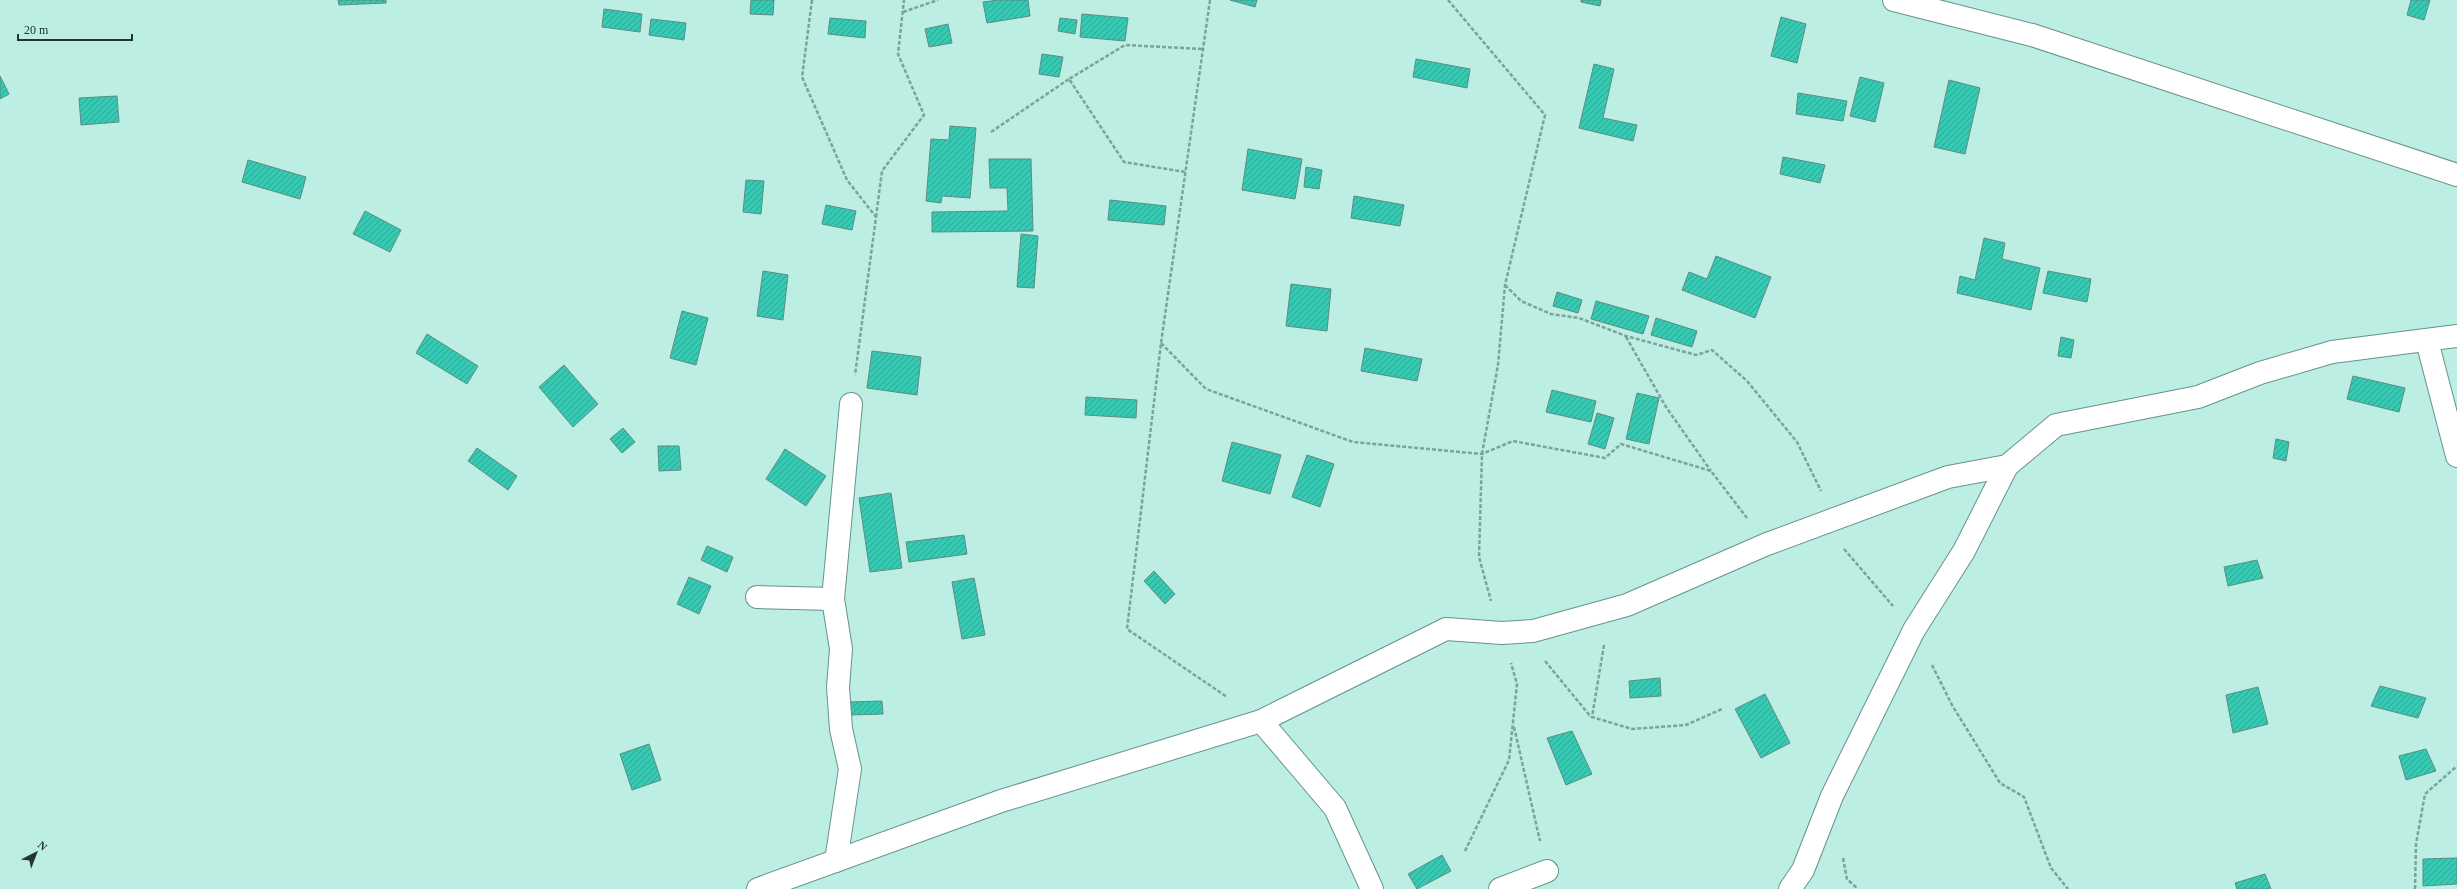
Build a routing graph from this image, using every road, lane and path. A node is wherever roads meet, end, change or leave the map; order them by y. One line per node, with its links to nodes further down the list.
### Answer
1 (812, 0): 13 (path)
2 (904, 0): 7 (path)
3 (938, 0): 7 (path)
4 (1210, 0): 8 (path)
5 (1448, 0): 19 (path)
6 (1894, 0): 12 (street)
7 (903, 12): 13 (path)
8 (1203, 49): 9 (path); 11 (path)
9 (1069, 79): 10 (path); 11 (path)
10 (991, 132)
11 (1185, 172): 17 (path)
12 (2457, 175)
13 (876, 218): 18 (path)
14 (1626, 336): 22 (path)
15 (2457, 336): 16 (street)
16 (2427, 341): 20 (street); 21 (street)
17 (1160, 343): 19 (path); 31 (path)
18 (852, 404): 25 (street)
19 (1482, 454): 22 (path); 28 (path)
20 (2457, 456)
21 (2007, 466): 23 (street); 40 (street)
22 (1711, 471): 23 (path)
23 (1767, 544): 26 (street)
24 (757, 596): 25 (street)
25 (833, 599): 35 (street)
26 (1627, 605): 27 (street); 30 (path)
27 (1533, 631): 28 (street); 30 (path)
28 (1502, 633): 31 (street); 32 (path)
29 (1722, 710): 30 (path)
30 (1592, 718)
31 (1261, 721): 35 (street); 38 (street)
32 (1513, 724): 34 (path); 36 (path)
33 (2457, 766): 41 (path)
34 (1465, 851)
35 (836, 861): 37 (street)
36 (1547, 871): 39 (street)
37 (758, 889)
38 (1372, 889)
39 (1500, 889)
40 (1790, 889)
41 (2415, 889)

